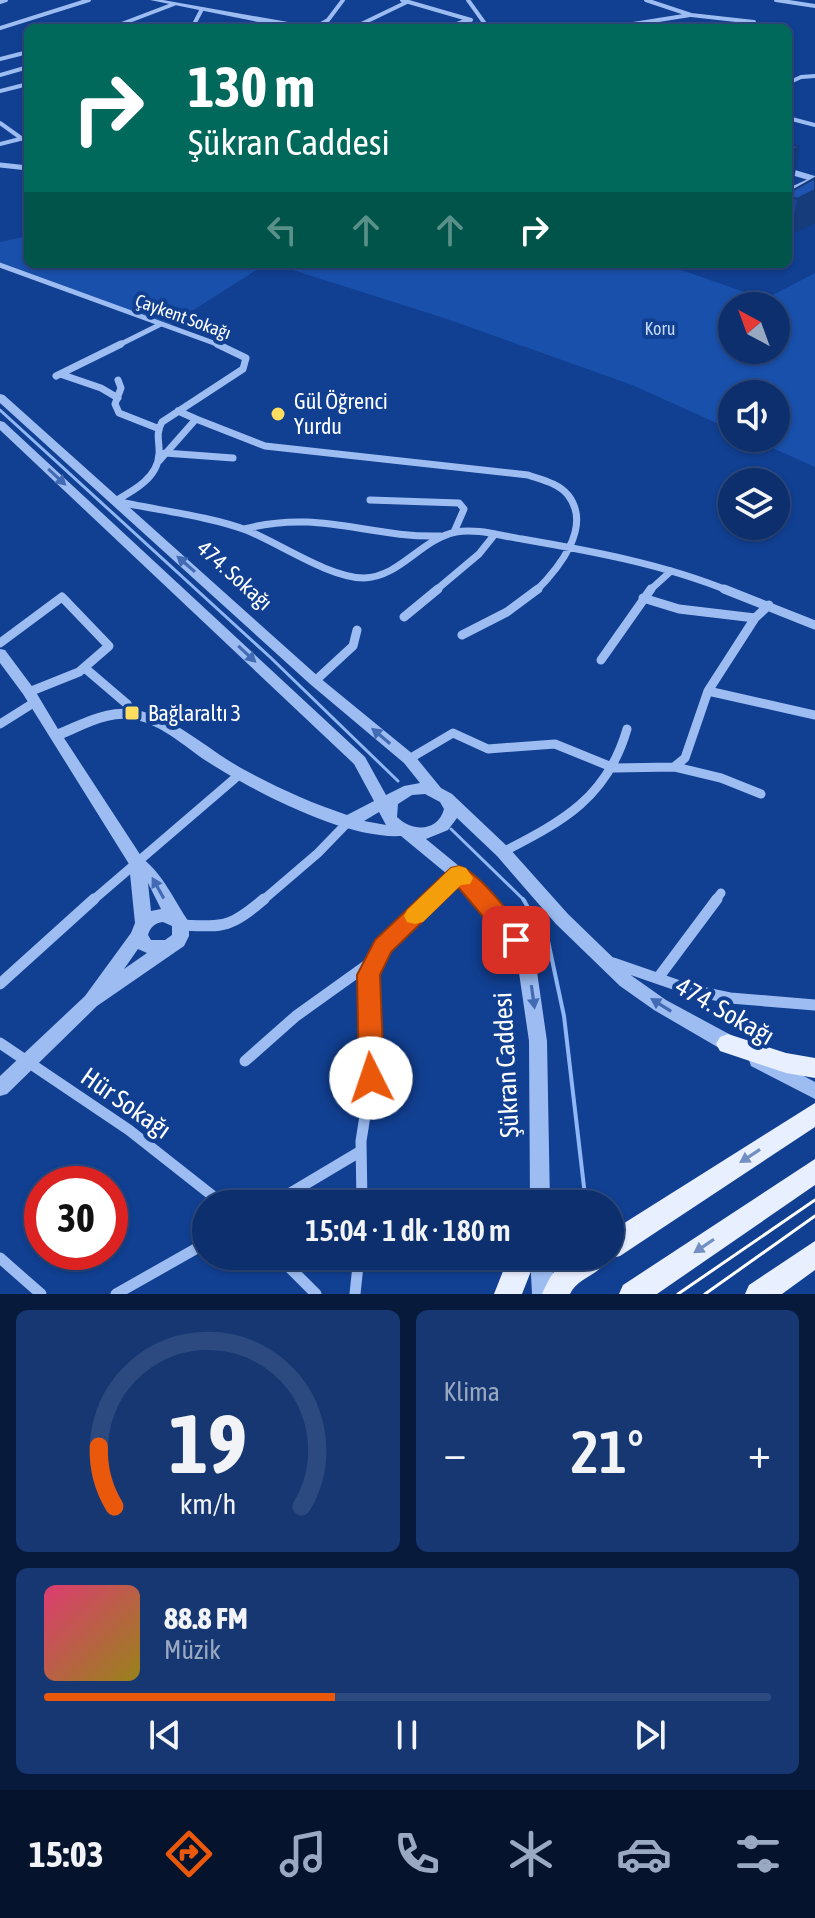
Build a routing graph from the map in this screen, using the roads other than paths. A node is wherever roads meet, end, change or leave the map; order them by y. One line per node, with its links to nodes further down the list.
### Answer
1 (6, 0): 9 (street)
2 (89, 0): 25 (street)
3 (153, 0): 10 (street)
4 (343, 0): 19 (street)
5 (468, 0): 14 (street)
6 (646, 0): 13 (street)
7 (776, 0): 11 (street)
8 (405, 1): 15 (street); 20 (street)
9 (0, 2)
10 (174, 4): 12 (street); 16 (street)
11 (815, 6)
12 (202, 9): 17 (street); 18 (street)
13 (691, 15): 23 (street); 24 (street)
14 (479, 17): 15 (street); 22 (street)
15 (471, 20): 21 (street)
16 (125, 24)
17 (194, 24)
18 (292, 24)
19 (322, 24)
20 (361, 24)
21 (458, 24)
22 (485, 24)
23 (634, 24)
24 (751, 24)
25 (0, 28)
26 (24, 53): 27 (street)
27 (0, 59): 29 (street)
28 (24, 68): 29 (street)
29 (15, 71): 30 (street)
30 (0, 75)
31 (815, 76): 32 (street)
32 (792, 81)
33 (24, 85): 34 (street)
34 (12, 88): 35 (street); 36 (street)
35 (0, 89)
36 (24, 90)
37 (792, 119): 39 (street)
38 (0, 123): 40 (street)
39 (815, 125)
40 (20, 139): 41 (street); 42 (street)
41 (24, 141)
42 (0, 144)
43 (0, 165): 44 (street)
44 (24, 168)
45 (792, 172): 46 (street)
46 (814, 179): 47 (street)
47 (792, 189)
48 (0, 265): 49 (street, Çaykent Sokağı)
49 (161, 324): 52 (street); 53 (street, Çaykent Sokağı)
50 (118, 380): 52 (street)
51 (0, 397): 61 (street, 474. Sokağı)
52 (118, 398): 56 (street)
53 (178, 411): 54 (street); 56 (street, Çaykent Sokağı)
54 (196, 419): 57 (street); 66 (street)
55 (0, 424): 93 (street, one-way to 93)
56 (157, 428): 59 (street)
57 (165, 453): 58 (street); 59 (street)
58 (233, 458)
59 (158, 461): 61 (street)
60 (370, 500): 63 (street)
61 (115, 501): 62 (street); 79 (street, 474. Sokağı, one-way to 61)
62 (243, 529): 65 (street); 65 (street)
63 (454, 532): 64 (street); 65 (street)
64 (495, 534): 66 (street); 70 (street)
65 (444, 535)
66 (569, 547): 67 (street); 74 (street)
67 (671, 571): 68 (street); 69 (street)
68 (643, 598): 71 (street); 77 (street)
69 (769, 605): 71 (street); 72 (street)
70 (404, 617)
71 (755, 618): 80 (street)
72 (815, 625)
73 (357, 630): 79 (street)
74 (462, 635)
75 (0, 643): 78 (street)
76 (0, 653): 81 (street)
77 (601, 660)
78 (86, 669): 81 (street); 82 (street)
79 (315, 681): 87 (street, 474. Sokağı, one-way to 79)
80 (708, 691): 83 (street); 88 (street)
81 (32, 697): 84 (street); 86 (street)
82 (132, 713): 86 (street); 90 (street)
83 (815, 715)
84 (0, 724)
85 (627, 729): 89 (street)
86 (55, 736): 97 (street)
87 (409, 759): 89 (street); 92 (street, 474. Sokağı)
88 (674, 767): 89 (street); 91 (street)
89 (614, 768): 96 (street)
90 (240, 774): 94 (street); 97 (street)
91 (761, 794)
92 (441, 795): 93 (street); 95 (street); 96 (street, 474. Sokağı)
93 (388, 804): 94 (street); 95 (street)
94 (348, 822): 95 (street); 100 (street)
95 (403, 830): 98 (street, Şükran Caddesi)
96 (503, 852): 103 (street, 474. Sokağı)
97 (136, 862): 100 (street, one-way to 97); 101 (street); 106 (street)
98 (459, 874): 104 (street); 122 (street, Şükran Caddesi, one-way to 122)
99 (721, 893): 105 (street)
100 (178, 921): 101 (street); 102 (street)
101 (141, 929): 102 (street); 107 (street)
102 (167, 948): 107 (street)
103 (604, 960): 105 (street); 110 (street, 474. Sokağı, one-way to 103)
104 (372, 962): 111 (street); 117 (street)
105 (658, 978): 108 (street)
106 (0, 984)
107 (91, 1001): 112 (street)
108 (815, 1005)
109 (0, 1043): 112 (street, Hür Sokağı)
110 (728, 1044): 113 (main road); 115 (street, 474. Sokağı)
111 (245, 1061)
112 (28, 1063): 114 (street); 119 (street, Hür Sokağı)
113 (815, 1068)
114 (0, 1088)
115 (815, 1091)
116 (815, 1114): 123 (main road, one-way to 123)
117 (361, 1151): 120 (street); 121 (street)
118 (815, 1171): 139 (main road, one-way to 139)
119 (205, 1190)
120 (296, 1190)
121 (362, 1190)
122 (540, 1190)
123 (624, 1238)
124 (192, 1251): 133 (street)
125 (815, 1254): 140 (main road)
126 (0, 1258): 132 (street)
127 (292, 1270): 134 (street)
128 (358, 1270): 135 (street)
129 (517, 1270): 136 (main road)
130 (542, 1270): 137 (street)
131 (575, 1270): 138 (main road)
132 (41, 1294)
133 (116, 1294)
134 (316, 1294)
135 (355, 1294)
136 (508, 1294)
137 (543, 1294)
138 (556, 1294)
139 (633, 1294)
140 (759, 1294)

